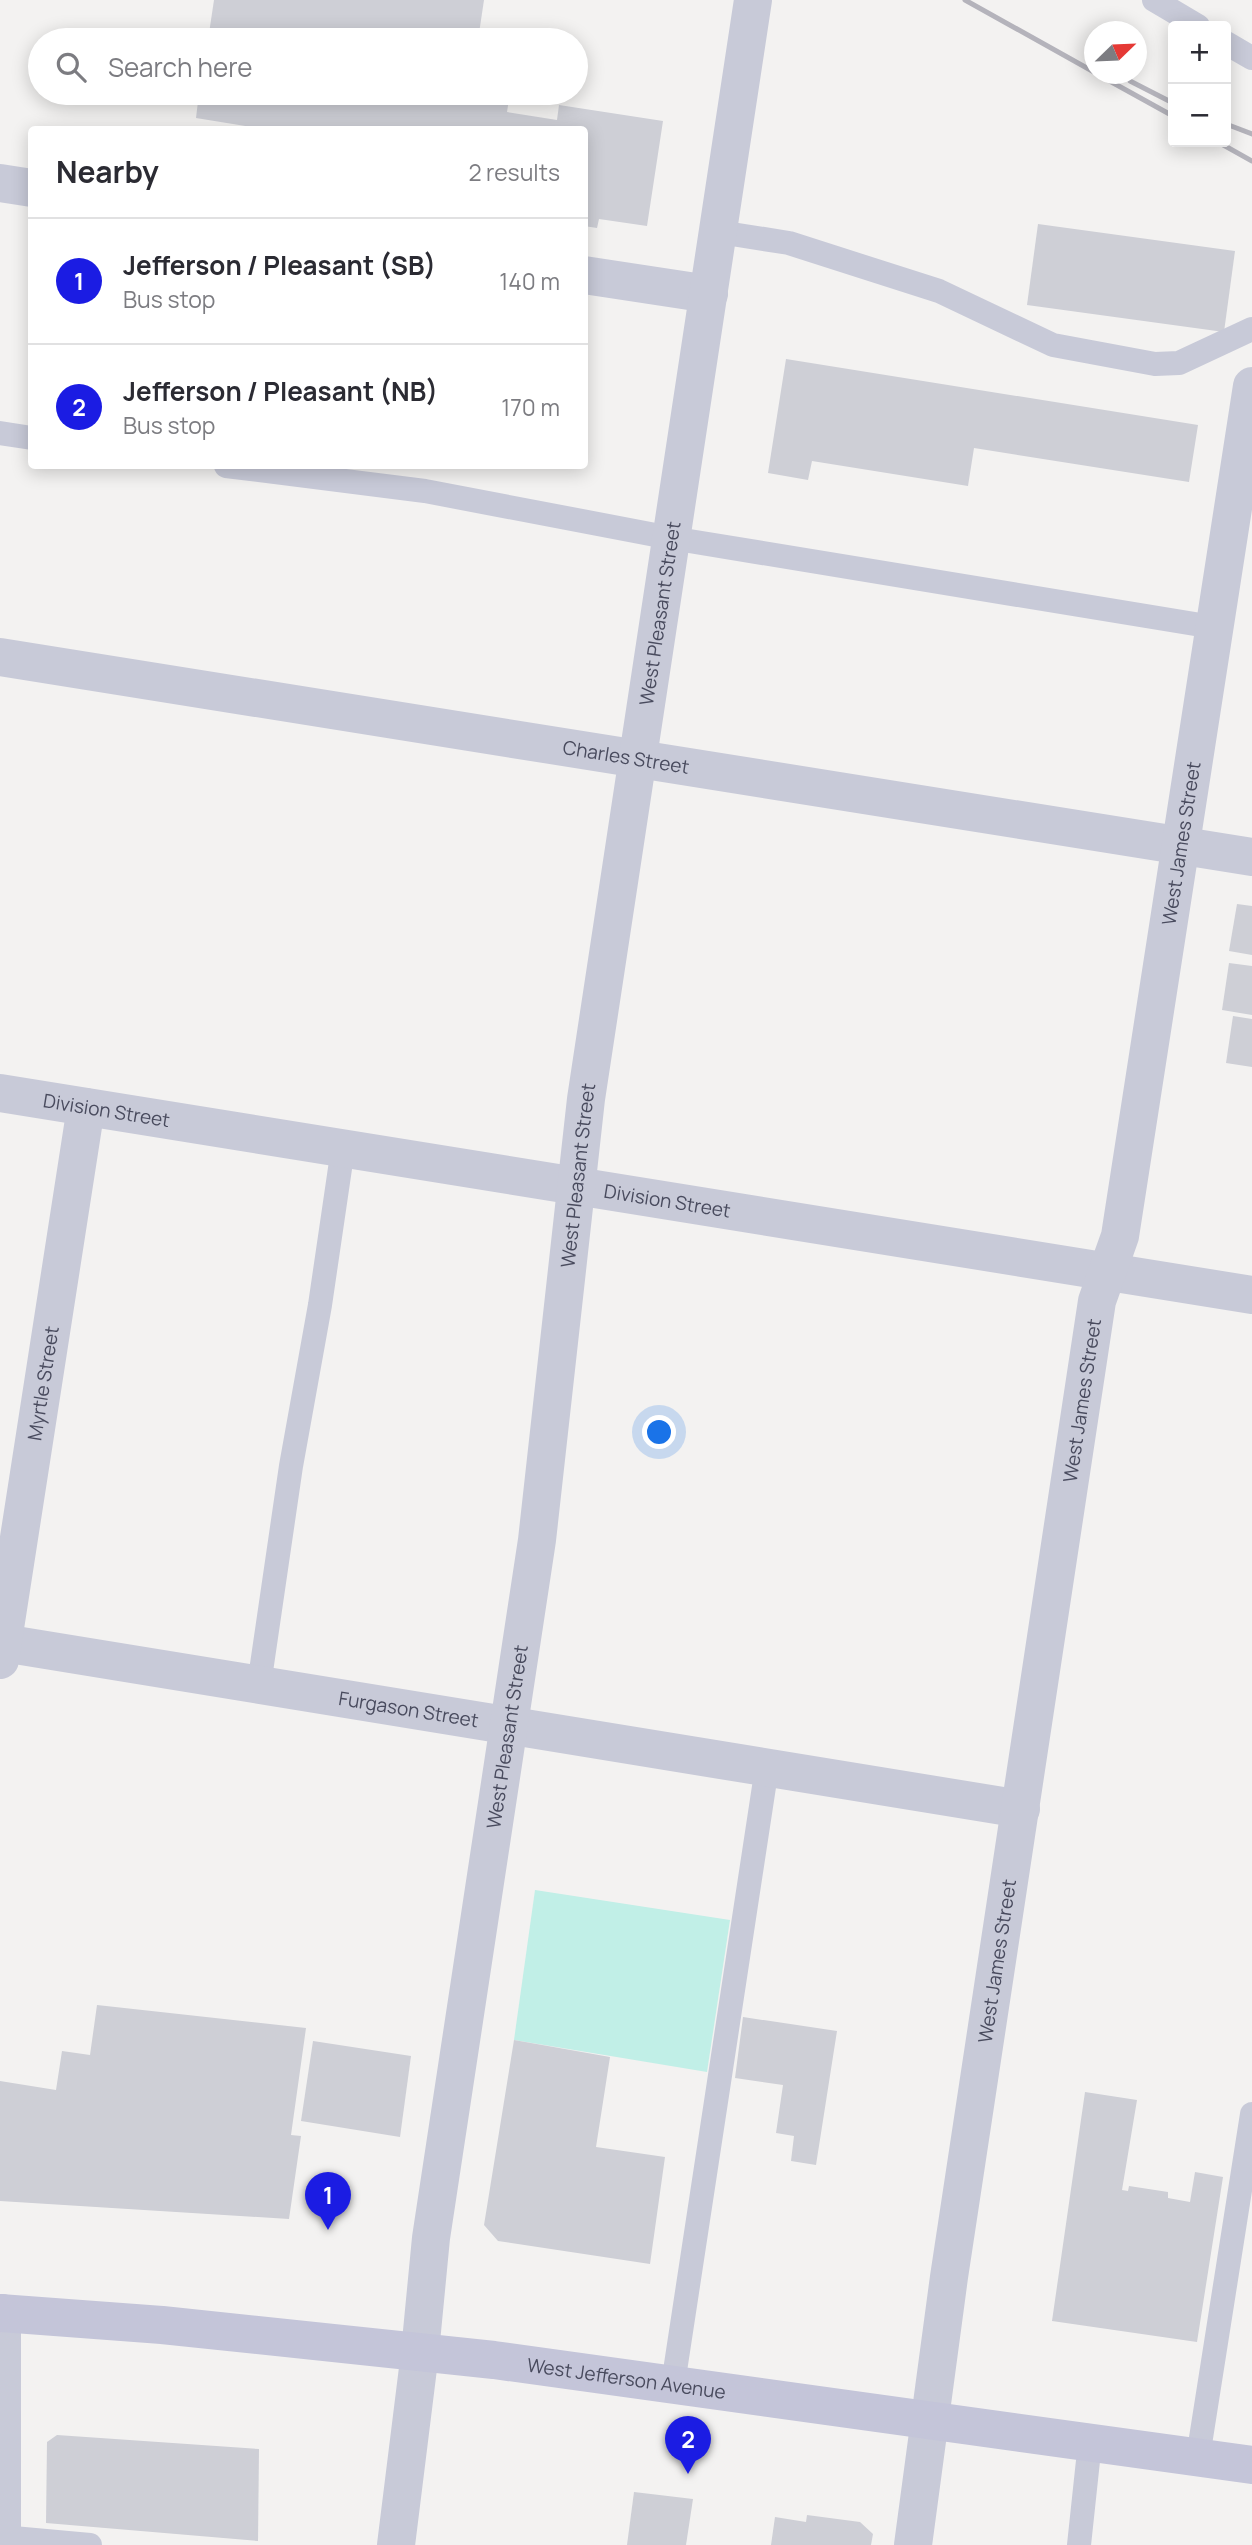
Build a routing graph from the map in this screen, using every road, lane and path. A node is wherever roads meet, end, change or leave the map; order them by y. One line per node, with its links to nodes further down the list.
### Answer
1 (752, 0): 8 (street, West Pleasant Street)
2 (1154, 0): 3 (lane)
3 (1190, 21)
4 (1231, 46): 5 (lane)
5 (1252, 58)
6 (0, 183): 7 (street)
7 (28, 187)
8 (719, 232): 10 (street, West Pleasant Street); 11 (lane)
9 (588, 276): 10 (street)
10 (709, 294): 16 (street, West Pleasant Street)
11 (1252, 329)
12 (1251, 386): 17 (street, West James Street)
13 (0, 433): 14 (lane)
14 (28, 437)
15 (250, 469): 16 (lane)
16 (671, 538): 17 (lane); 19 (street, West Pleasant Street)
17 (1213, 627): 20 (street, West James Street)
18 (0, 657): 19 (street, Charles Street)
19 (637, 760): 20 (street, Charles Street); 25 (street, West Pleasant Street)
20 (1179, 846): 21 (street, Charles Street); 26 (street, West James Street)
21 (1252, 857)
22 (0, 1093): 23 (street, Division Street)
23 (86, 1107): 24 (street, Division Street); 28 (street, Myrtle Street)
24 (343, 1148): 25 (street, Division Street); 29 (lane)
25 (576, 1185): 26 (street, Division Street); 30 (street, West Pleasant Street)
26 (1109, 1271): 27 (street, Division Street); 32 (street, West James Street)
27 (1252, 1294)
28 (1, 1651): 29 (street, Furgason Street)
29 (259, 1685): 30 (street, Furgason Street)
30 (509, 1726): 31 (street, Furgason Street); 35 (street, West Pleasant Street)
31 (767, 1768): 32 (street, Furgason Street); 36 (lane)
32 (1021, 1809): 37 (street, West James Street)
33 (1252, 2114): 39 (lane)
34 (1, 2313): 35 (main road, West Jefferson Avenue); 41 (street)
35 (420, 2352): 36 (main road, West Jefferson Avenue); 43 (street, West Pleasant Street)
36 (673, 2384): 37 (main road, West Jefferson Avenue)
37 (932, 2419): 38 (main road, West Jefferson Avenue); 44 (street, West James Street)
38 (1090, 2442): 39 (main road, West Jefferson Avenue); 45 (lane)
39 (1198, 2457): 40 (main road, West Jefferson Avenue)
40 (1252, 2465)
41 (2, 2541): 42 (lane)
42 (90, 2545)
43 (396, 2545)
44 (913, 2545)
45 (1079, 2545)

